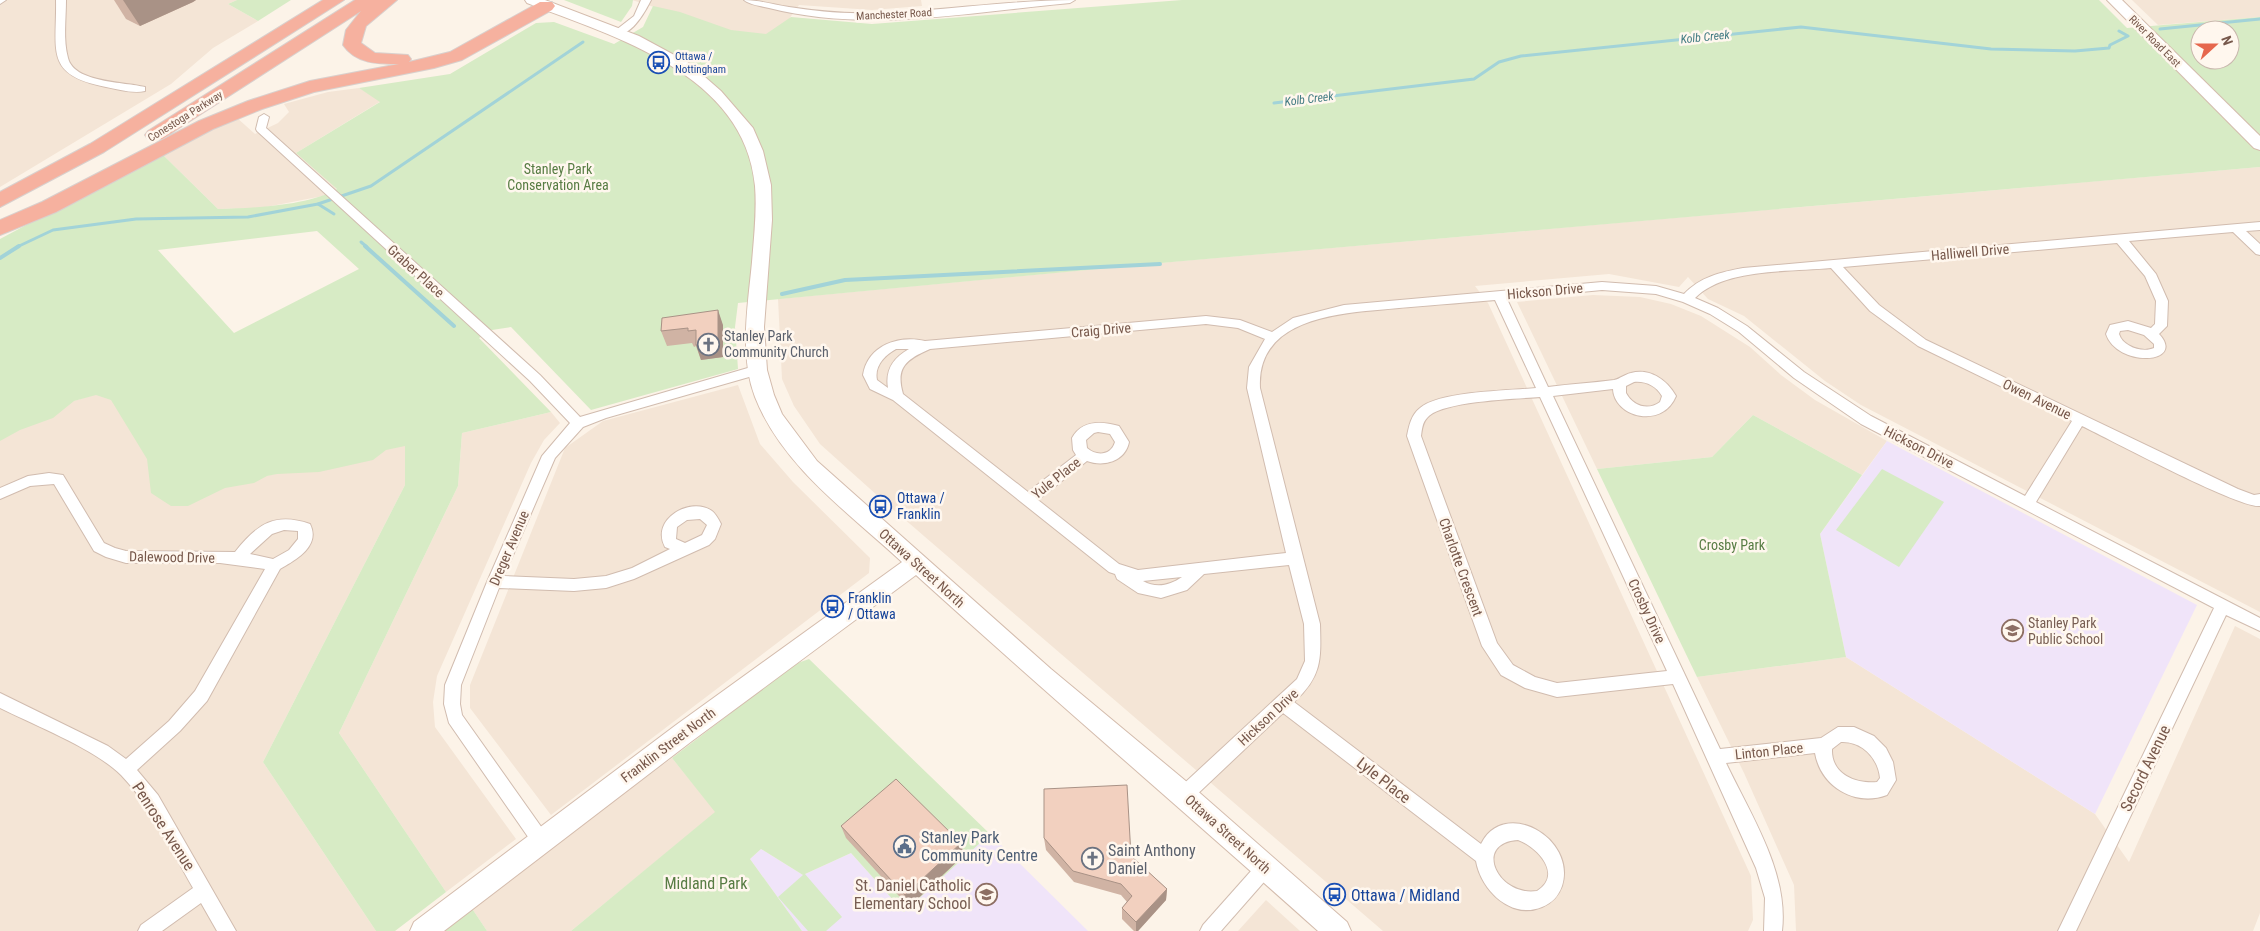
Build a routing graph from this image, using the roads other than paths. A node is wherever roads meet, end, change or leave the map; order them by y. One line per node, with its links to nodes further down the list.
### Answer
1 (61, 0): 11 (street)
2 (335, 0): 14 (highway, Conestoga Parkway)
3 (367, 0): 16 (highway, Conestoga Parkway)
4 (388, 0): 9 (highway)
5 (646, 0): 10 (street)
6 (749, 0): 7 (street, Manchester Road)
7 (1070, 0)
8 (2114, 0): 13 (main road, River Road East)
9 (539, 3): 10 (main road, Ottawa Street North); 16 (highway)
10 (619, 32): 26 (main road, Ottawa Street North)
11 (141, 89)
12 (264, 117): 31 (street, Graber Place)
13 (2260, 145)
14 (0, 201)
15 (2260, 226): 17 (street, Halliwell Drive)
16 (0, 227)
17 (2236, 228): 18 (street, Halliwell Drive); 19 (street)
18 (2120, 239): 20 (street, Halliwell Drive); 23 (street)
19 (2260, 251)
20 (1834, 264): 22 (street, Halliwell Drive); 30 (street, Owen Avenue)
21 (1498, 295): 22 (street, Hickson Drive); 24 (street, Hickson Drive); 28 (street, Crosby Drive)
22 (1688, 299): 36 (street, Hickson Drive)
23 (2151, 334)
24 (1272, 337): 25 (street, Craig Drive); 39 (street, Hickson Drive)
25 (928, 345): 29 (street, Craig Drive); 29 (street, Craig Drive)
26 (758, 370): 31 (street, Dreger Avenue); 40 (main road, Ottawa Street North)
27 (1620, 384): 28 (street, Charlotte Crescent)
28 (1544, 392): 45 (street, Crosby Drive); 45 (street, Charlotte Crescent)
29 (897, 396): 35 (street, Craig Drive)
30 (2080, 420): 34 (street, Owen Avenue); 36 (street)
31 (578, 423): 42 (street, Dreger Avenue)
32 (1084, 455): 35 (street, Yule Place)
33 (0, 494): 38 (street, Dalewood Drive)
34 (2260, 500)
35 (1027, 501): 39 (street, Craig Drive)
36 (2028, 504): 43 (street, Hickson Drive)
37 (686, 549): 42 (street)
38 (239, 558): 41 (street, Dalewood Drive); 41 (street)
39 (1296, 558): 47 (street, Hickson Drive)
40 (916, 563): 51 (main road, Ottawa Street North); 52 (main road, Franklin Street North)
41 (275, 565): 50 (street)
42 (494, 582): 52 (street, Dreger Avenue)
43 (2222, 605): 44 (street, Hickson Drive); 62 (street, Secord Avenue)
44 (2260, 625)
45 (1678, 677): 49 (street, Crosby Drive)
46 (0, 700): 50 (street, Penrose Avenue)
47 (1284, 703): 51 (street, Hickson Drive); 53 (street, Lyle Place)
48 (1824, 745): 49 (street, Linton Place)
49 (1715, 756): 61 (street, Crosby Drive)
50 (126, 769): 55 (street, Penrose Avenue)
51 (1184, 795): 54 (main road, Ottawa Street North)
52 (541, 841): 58 (main road, Franklin Street North)
53 (1484, 857): 53 (street)
54 (1265, 868): 59 (street); 60 (main road, Ottawa Street North)
55 (204, 891): 56 (street); 57 (street, Penrose Avenue)
56 (147, 931)
57 (226, 931)
58 (423, 931)
59 (1209, 931)
60 (1338, 931)
61 (1772, 931)
62 (2067, 931)

